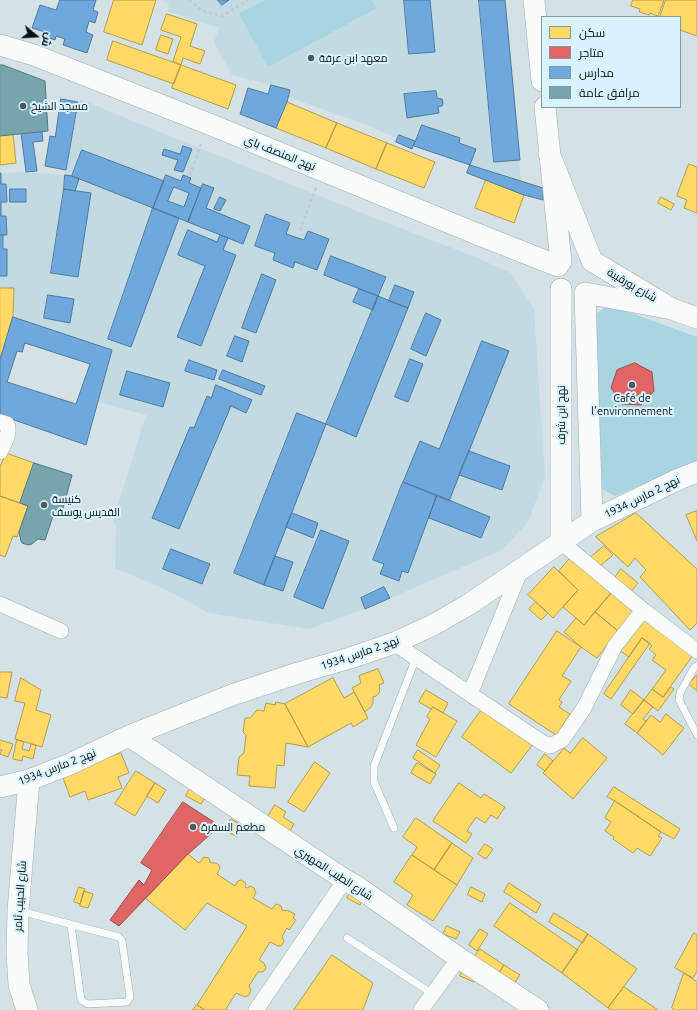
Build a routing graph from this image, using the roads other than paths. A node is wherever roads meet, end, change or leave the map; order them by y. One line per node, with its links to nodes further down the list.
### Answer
1 (534, 0): 3 (street)
2 (0, 45): 7 (street, نهج المنصف باي)
3 (541, 71)
4 (545, 108): 5 (street)
5 (549, 154): 6 (street); 7 (street)
6 (592, 261): 7 (street); 9 (street); 10 (street, شارع بورقيبة)
7 (559, 264): 8 (street)
8 (561, 289): 9 (street); 16 (street, نهج ابن شرف)
9 (585, 292): 10 (street, شارع بورقيبة); 15 (street)
10 (672, 308): 11 (street, شارع بورقيبة)
11 (697, 318)
12 (0, 422): 13 (street)
13 (0, 452)
14 (697, 472): 15 (street, نهج 2 مارس 1934)
15 (592, 521): 16 (street, نهج 2 مارس 1934)
16 (561, 542): 17 (street, نهج 2 مارس 1934); 19 (street)
17 (521, 570): 21 (street, نهج 2 مارس 1934); 25 (street)
18 (0, 604): 20 (street)
19 (643, 610): 22 (street); 25 (street)
20 (61, 631)
21 (394, 643): 23 (street); 27 (street, نهج 2 مارس 1934)
22 (697, 651)
23 (416, 658): 25 (street); 30 (lane)
24 (697, 666): 26 (lane)
25 (470, 694)
26 (697, 735)
27 (129, 736): 28 (street, نهج 2 مارس 1934); 31 (street, شارع الطيب المهيري)
28 (29, 780): 29 (street, نهج 2 مارس 1934); 32 (street, شارع الحبيب ثامر)
29 (0, 787)
30 (394, 828)
31 (345, 880): 35 (street, شارع الطيب المهيري); 38 (street)
32 (18, 911): 33 (lane); 37 (street, شارع الحبيب ثامر)
33 (71, 925): 33 (lane)
34 (347, 938): 36 (lane)
35 (459, 958): 36 (street); 40 (street, شارع الطيب المهيري)
36 (433, 994): 39 (street)
37 (27, 1010)
38 (256, 1010)
39 (421, 1010)
40 (538, 1010)

